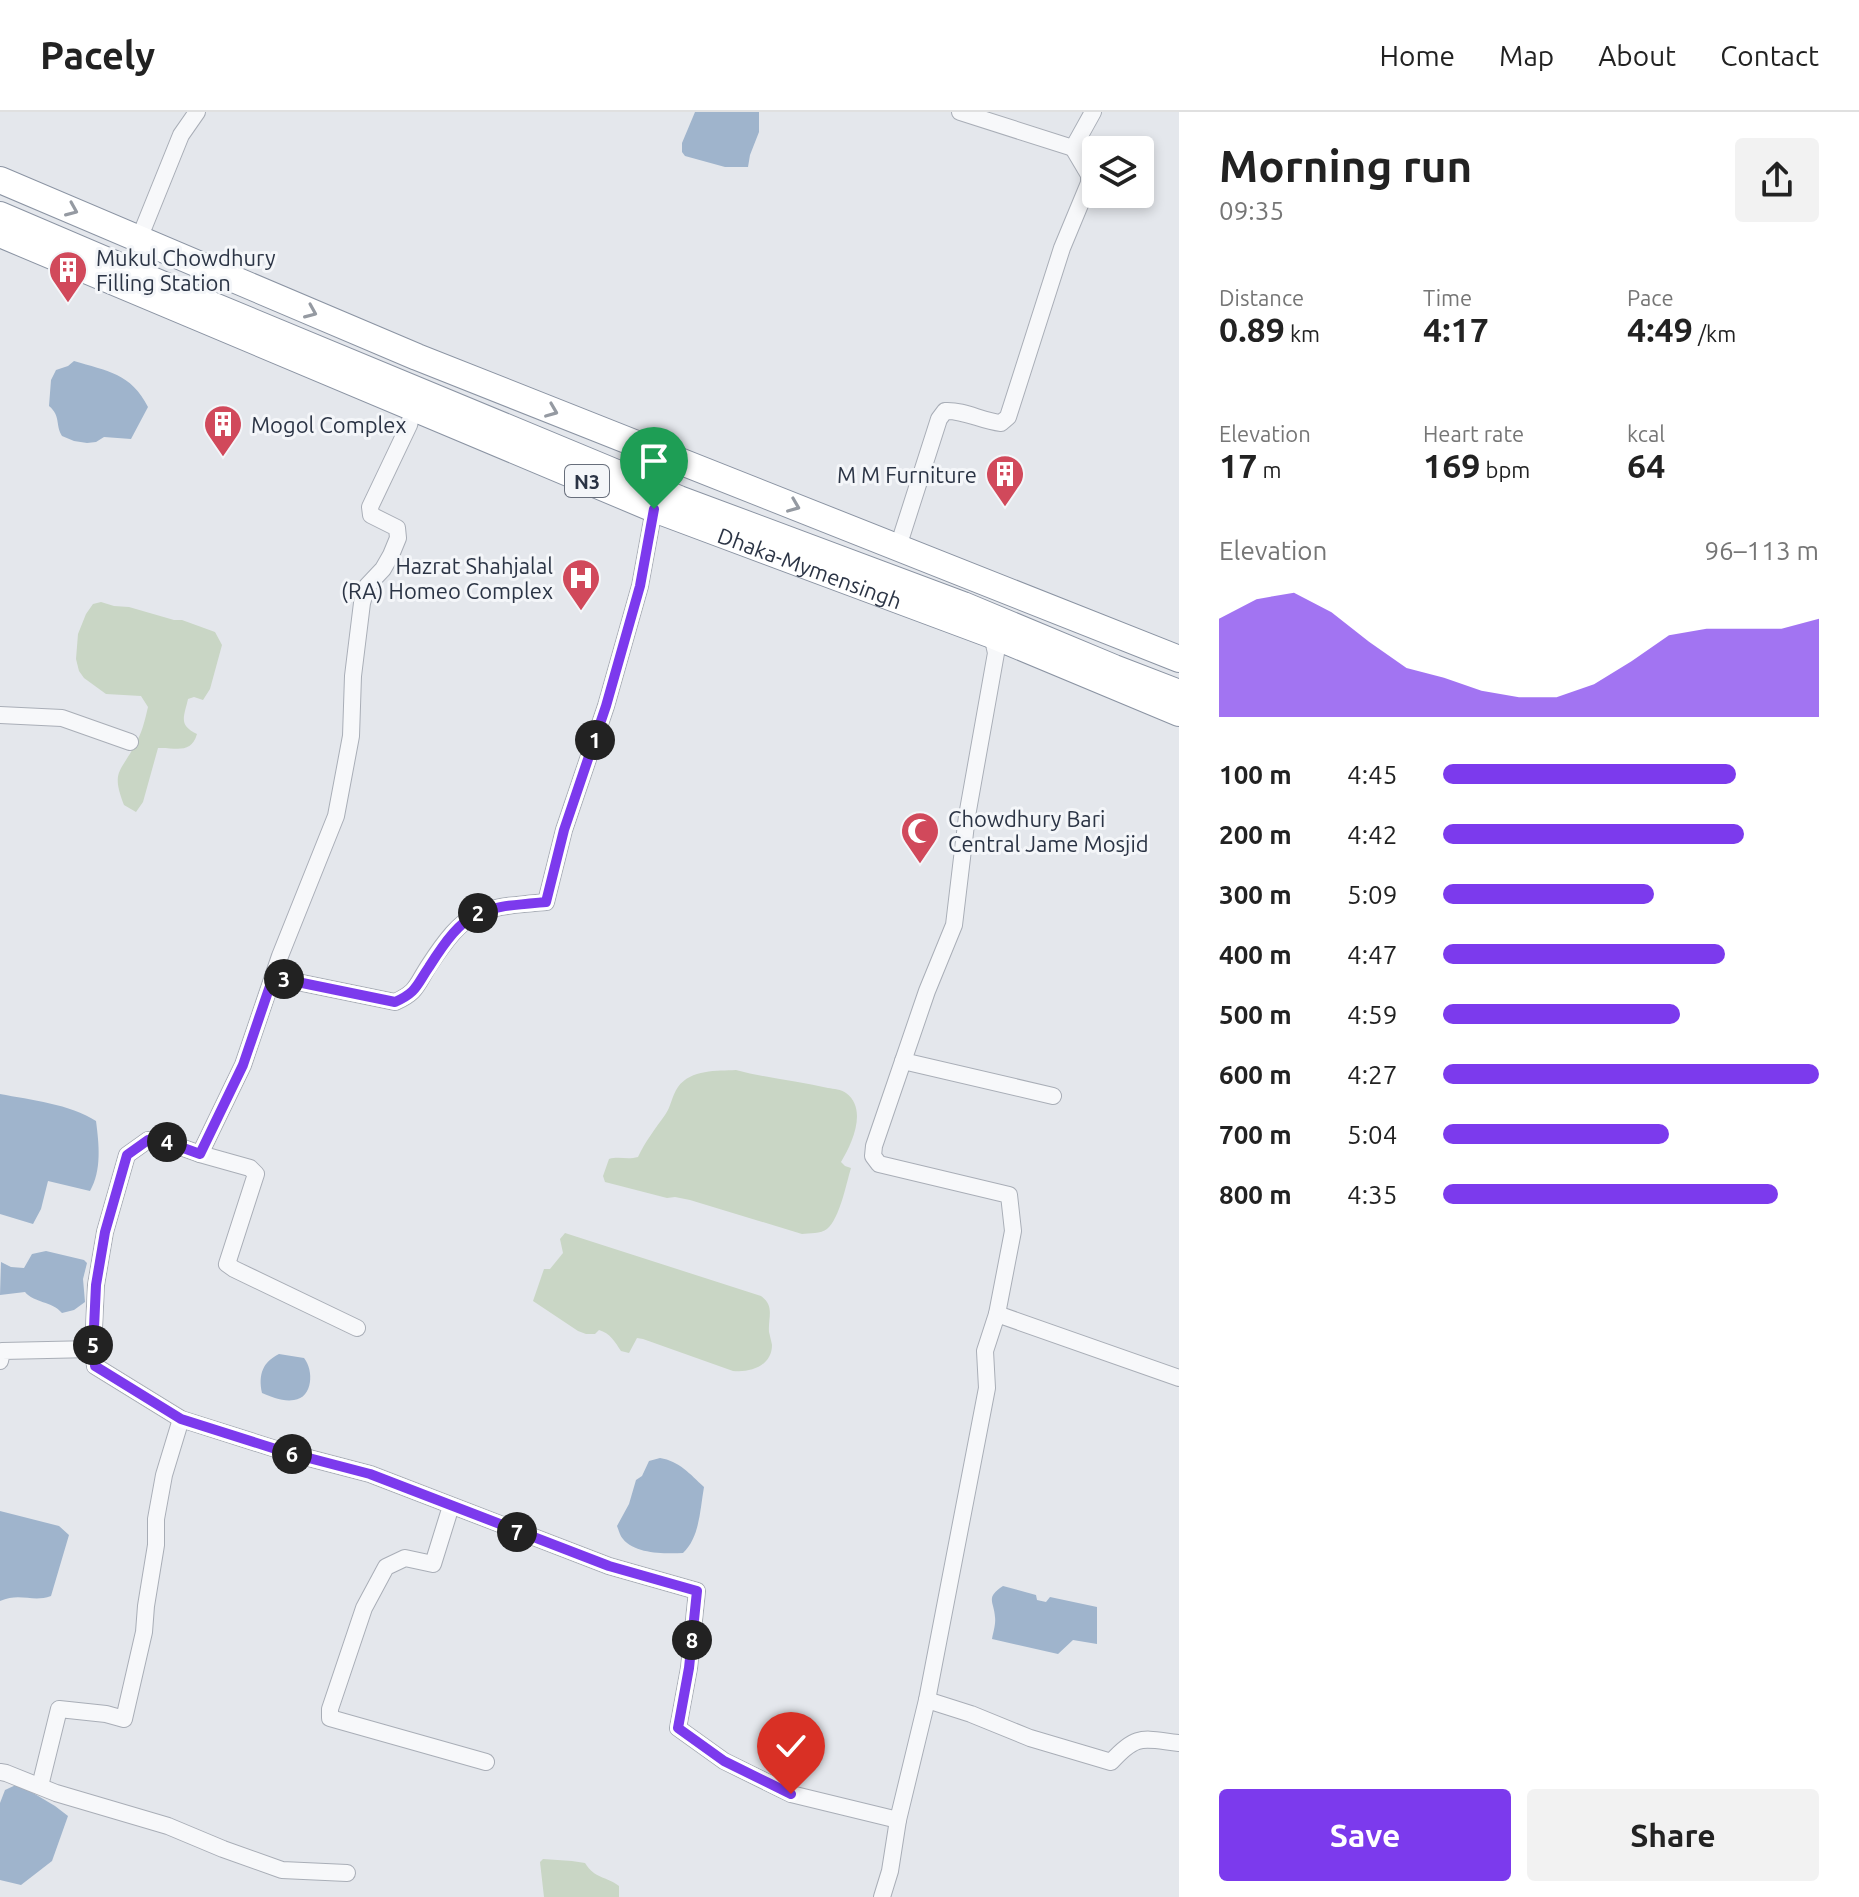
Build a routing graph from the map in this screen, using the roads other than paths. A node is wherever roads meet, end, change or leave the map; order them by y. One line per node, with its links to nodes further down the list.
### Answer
1 (197, 112): 8 (street)
2 (960, 112): 4 (street)
3 (1093, 112): 4 (street)
4 (1073, 148): 11 (street)
5 (0, 180): 8 (highway, N3, one-way to 8)
6 (0, 216): 14 (highway)
7 (0, 234): 9 (highway, Dhaka-Mymensingh / N3)
8 (139, 239): 11 (highway, N3, one-way to 11)
9 (413, 409): 10 (highway, Dhaka-Mymensingh / N3); 18 (street)
10 (654, 509): 12 (highway, Dhaka-Mymensingh / N3); 18 (street)
11 (898, 547): 13 (highway, N3)
12 (992, 635): 15 (highway, Dhaka-Mymensingh / N3); 19 (street)
13 (1179, 659)
14 (1179, 694)
15 (1179, 713)
16 (0, 715): 17 (street)
17 (130, 742)
18 (273, 977): 21 (street)
19 (903, 1061): 20 (street); 22 (street)
20 (1053, 1096)
21 (200, 1154): 23 (street); 24 (street)
22 (997, 1314): 26 (street); 29 (street)
23 (357, 1328)
24 (93, 1349): 25 (street); 27 (street)
25 (0, 1361)
26 (1179, 1378)
27 (181, 1419): 28 (street); 33 (street)
28 (451, 1506): 31 (street); 34 (street)
29 (927, 1700): 30 (street); 34 (street)
30 (1179, 1743)
31 (486, 1762)
32 (0, 1772): 33 (street)
33 (40, 1786): 35 (street)
34 (898, 1820): 36 (street)
35 (347, 1873)
36 (882, 1897)

